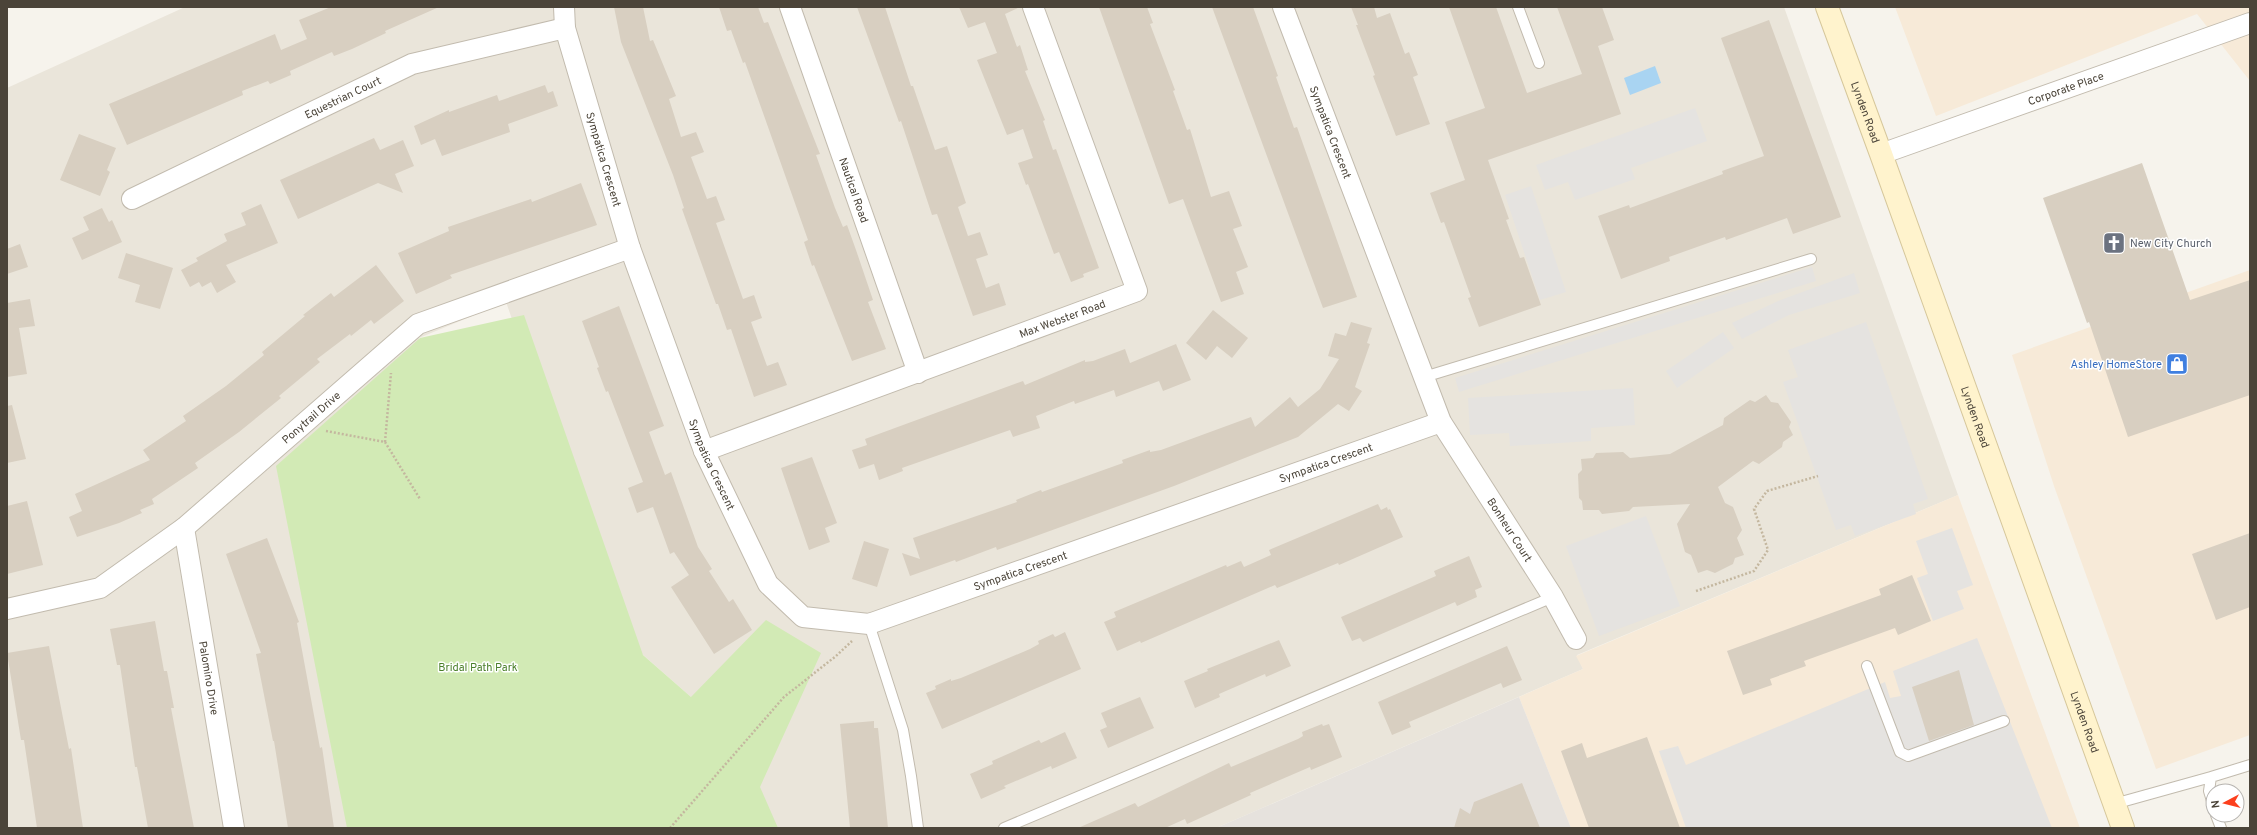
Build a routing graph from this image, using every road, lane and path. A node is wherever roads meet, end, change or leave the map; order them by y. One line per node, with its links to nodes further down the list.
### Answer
1 (564, 7): 8 (street, Sympatica Crescent)
2 (790, 7): 15 (street, Nautical Road)
3 (1034, 7): 15 (street, Max Webster Road)
4 (1284, 7): 16 (street, Sympatica Crescent)
5 (1518, 7): 9 (lane)
6 (1826, 7): 10 (main road, Lynden Road)
7 (2250, 23): 10 (street, Corporate Place)
8 (565, 28): 11 (street, Equestrian Court); 12 (street, Sympatica Crescent)
9 (1539, 63)
10 (1882, 154): 34 (main road, Lynden Road)
11 (132, 199)
12 (630, 248): 14 (street, Ponytrail Drive); 20 (street, Sympatica Crescent)
13 (1811, 259): 16 (lane)
14 (392, 346): 18 (street, Ponytrail Drive); 19 (path)
15 (918, 373): 20 (street, Max Webster Road)
16 (1424, 377): 17 (street, Sympatica Crescent)
17 (1441, 422): 25 (street, Bonheur Court); 27 (street, Sympatica Crescent)
18 (300, 426): 19 (path); 23 (street, Ponytrail Drive)
19 (385, 442): 22 (path)
20 (704, 451): 27 (street, Sympatica Crescent)
21 (1818, 476): 24 (path)
22 (420, 499)
23 (184, 528): 26 (street, Ponytrail Drive); 35 (street, Palomino Drive)
24 (1696, 591)
25 (1553, 597): 28 (street, Bonheur Court); 38 (lane)
26 (7, 609)
27 (869, 624): 36 (path); 37 (lane)
28 (1576, 639)
29 (1867, 666): 30 (lane)
30 (2004, 721)
31 (2250, 765): 32 (lane)
32 (2211, 777): 33 (lane); 34 (lane)
33 (2210, 783)
34 (2114, 804): 39 (main road, Lynden Road)
35 (234, 828)
36 (670, 828)
37 (918, 828)
38 (1004, 828)
39 (2123, 828)

